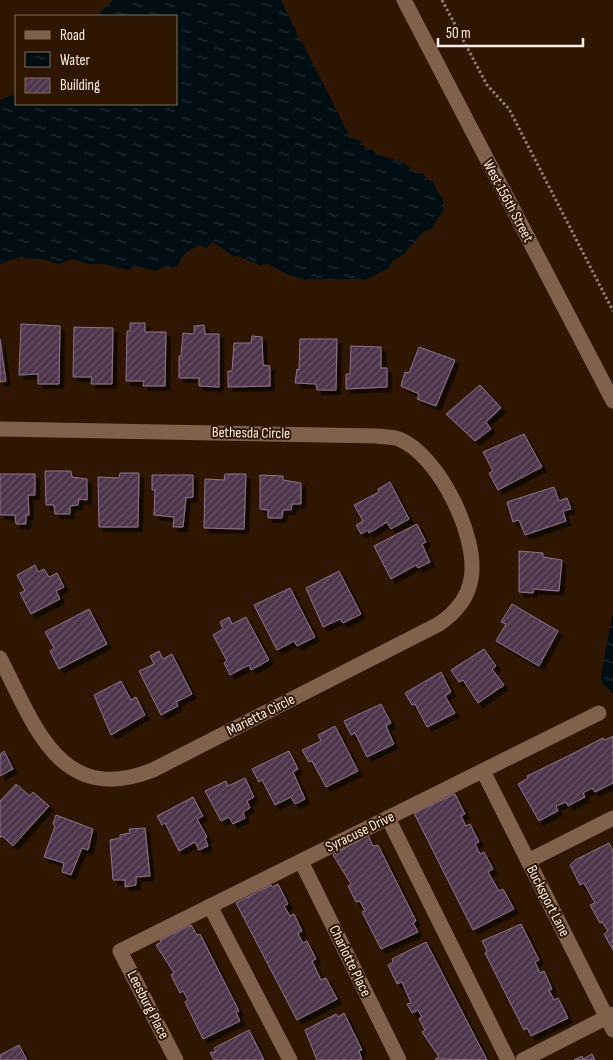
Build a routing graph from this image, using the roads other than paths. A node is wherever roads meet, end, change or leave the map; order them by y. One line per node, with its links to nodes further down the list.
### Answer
1 (404, 0): 2 (street, West 156th Street)
2 (613, 401)
3 (0, 429): 4 (street, Bethesda Circle)
4 (461, 518): 6 (street, Marietta Circle)
5 (0, 658): 6 (street)
6 (5, 679)
7 (600, 714): 8 (street, Syracuse Drive)
8 (483, 771): 9 (street, Syracuse Drive); 12 (street, Bucksport Lane)
9 (388, 818): 11 (street, Syracuse Drive); 19 (street)
10 (613, 818): 12 (street)
11 (301, 861): 13 (street, Syracuse Drive); 18 (street, Charlotte Place)
12 (528, 861): 15 (street, Bucksport Lane)
13 (210, 906): 14 (street, Syracuse Drive); 17 (street)
14 (120, 951): 16 (street, Leesburg Place)
15 (611, 1021): 20 (street)
16 (176, 1060)
17 (290, 1060)
18 (399, 1060)
19 (508, 1060)
20 (523, 1060)

